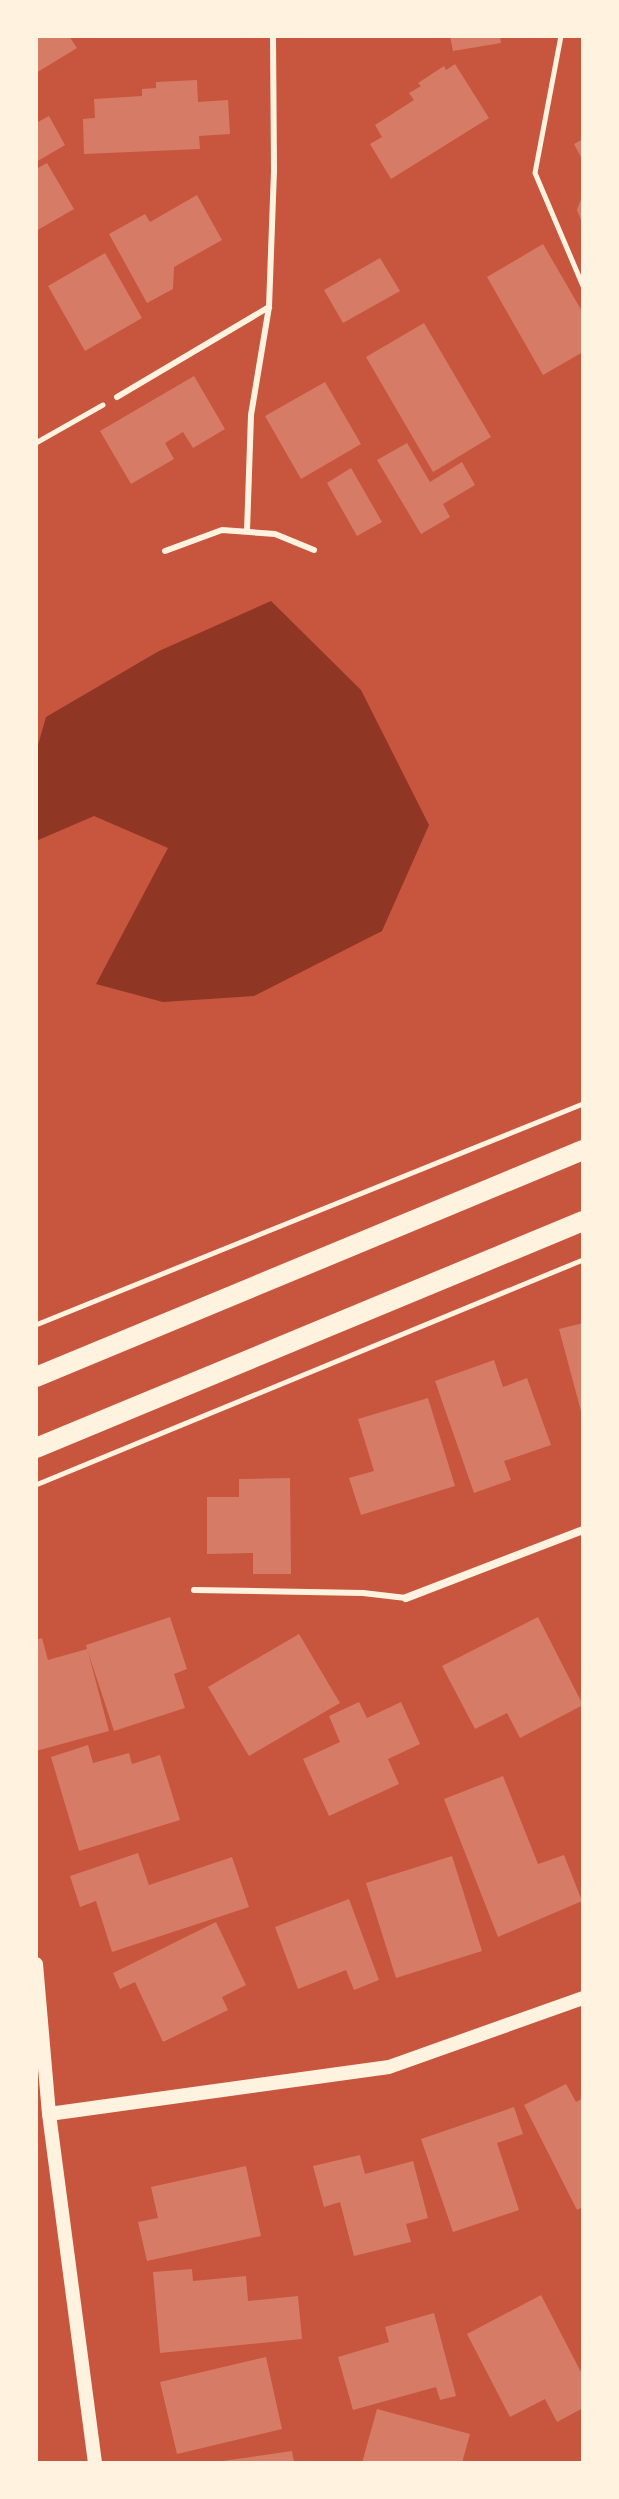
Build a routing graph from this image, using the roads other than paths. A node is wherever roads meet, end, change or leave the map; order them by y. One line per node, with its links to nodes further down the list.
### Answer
1 (273, 36): 2 (lane)
2 (269, 307): 3 (lane); 4 (lane)
3 (117, 397)
4 (247, 531): 5 (lane); 6 (lane)
5 (314, 550)
6 (165, 551)
7 (583, 1150): 9 (main road)
8 (583, 1221): 10 (main road)
9 (36, 1377)
10 (36, 1448)
11 (583, 1530): 13 (street)
12 (194, 1590): 13 (lane)
13 (406, 1598)
14 (36, 1964): 17 (street)
15 (583, 1998): 17 (street)
16 (36, 2083): 17 (street)
17 (49, 2114): 18 (street)
18 (95, 2463)

